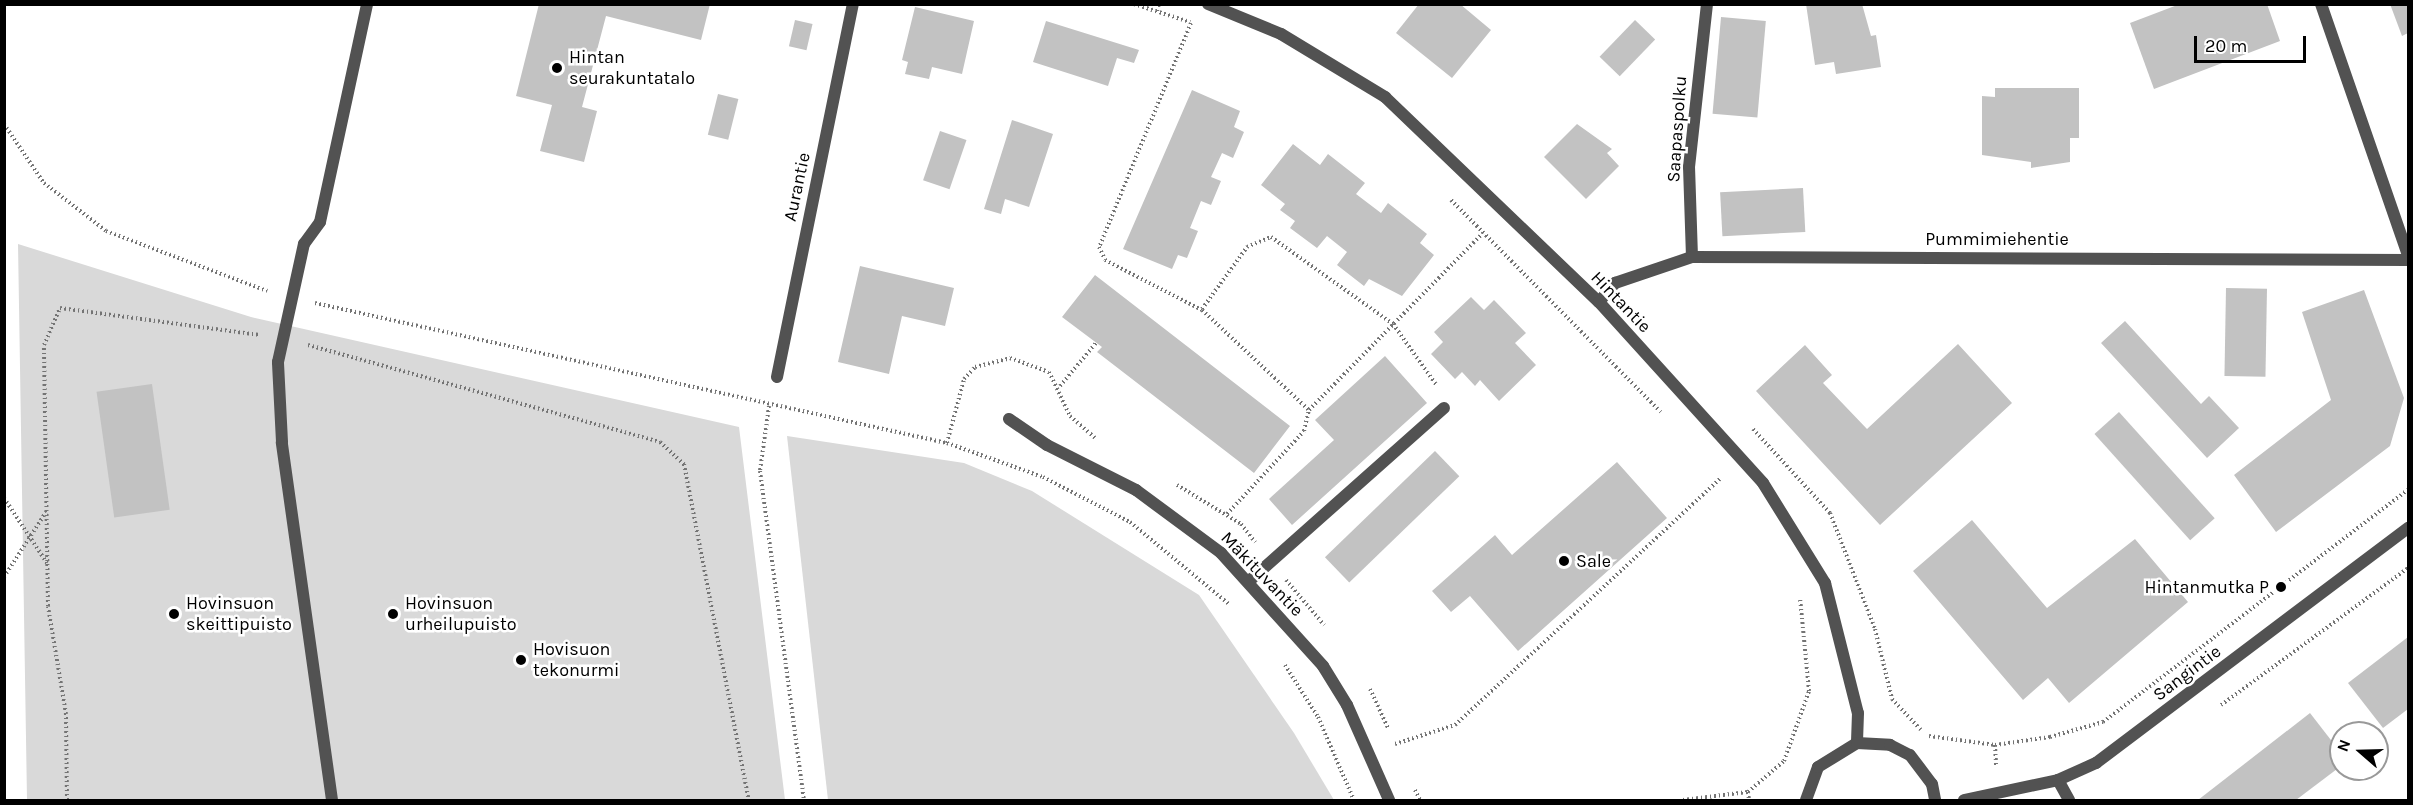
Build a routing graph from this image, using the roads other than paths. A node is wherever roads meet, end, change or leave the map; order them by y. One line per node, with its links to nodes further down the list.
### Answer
1 (367, 4): 17 (street)
2 (853, 4): 10 (street, Aurantie)
3 (1209, 4): 9 (street, Hintantie)
4 (1707, 4): 7 (street, Saapaspolku)
5 (2321, 4): 6 (street)
6 (2409, 255)
7 (1692, 257): 8 (street, Pummimiehentie); 9 (street, Pummimiehentie)
8 (2409, 260)
9 (1599, 302): 15 (street, Hintantie)
10 (777, 377)
11 (1444, 408): 14 (street)
12 (1009, 419): 14 (street, Mäkituvantie)
13 (2409, 528): 16 (street, Sangintie)
14 (1248, 582): 18 (street, Mäkituvantie)
15 (1857, 743): 19 (street); 20 (street)
16 (2058, 780): 21 (street, Sangintie); 22 (street)
17 (332, 801)
18 (1389, 801)
19 (1806, 801)
20 (1935, 801)
21 (1964, 801)
22 (2069, 801)

